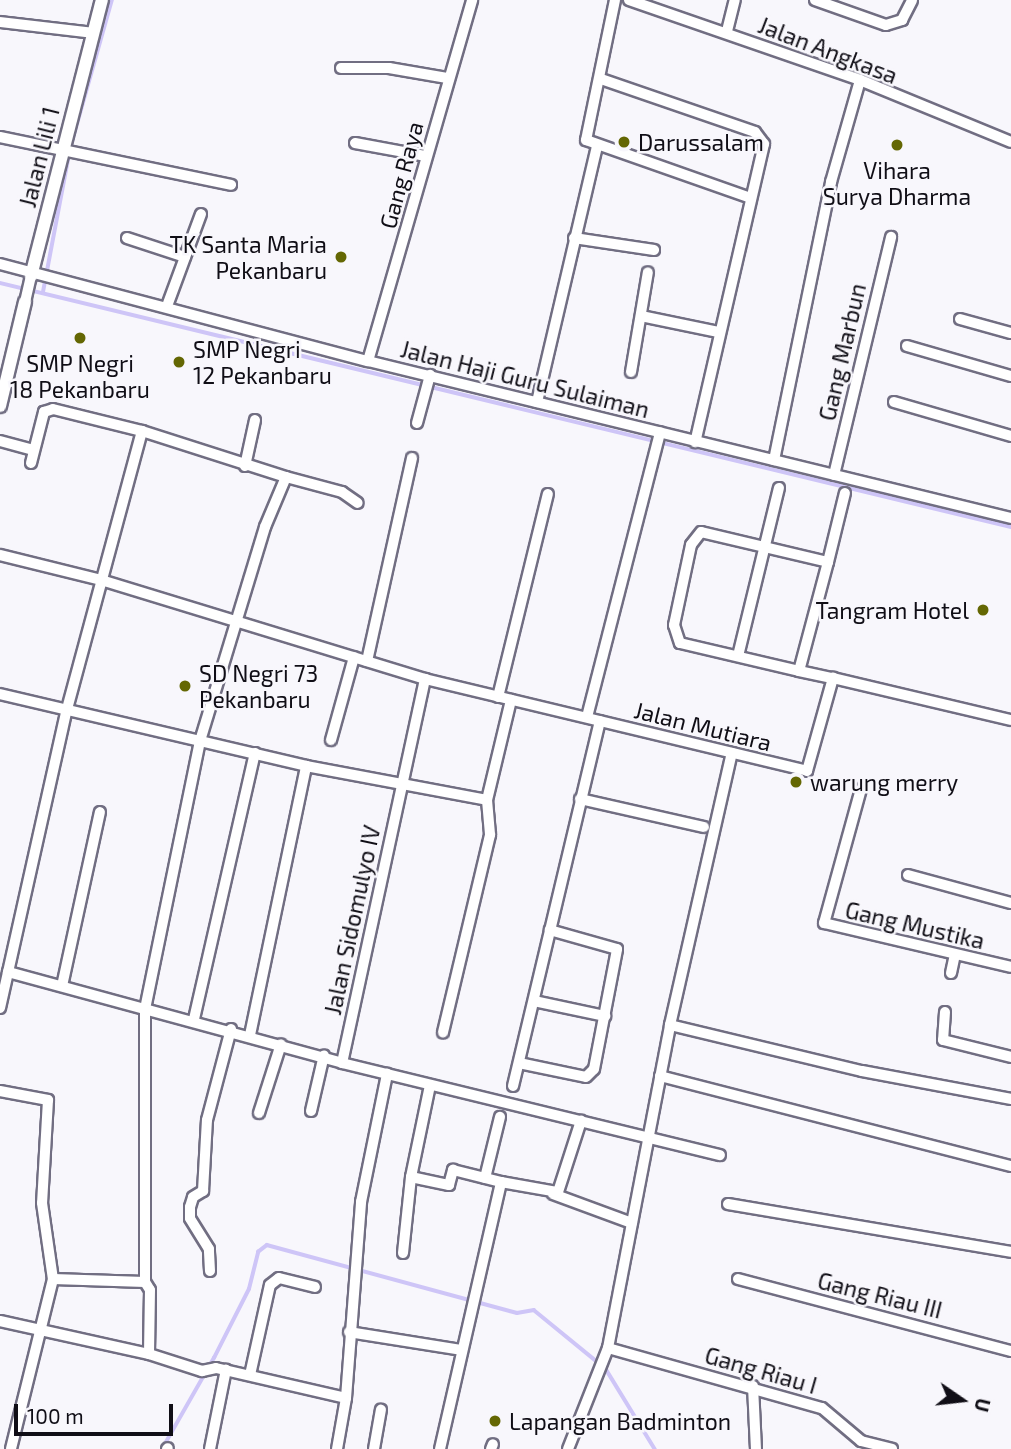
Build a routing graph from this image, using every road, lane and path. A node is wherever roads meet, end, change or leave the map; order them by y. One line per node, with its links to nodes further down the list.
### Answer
1 (102, 0): 10 (street, Jalan Lili 1)
2 (472, 0): 12 (street, Gang Raya)
3 (615, 0): 13 (street)
4 (629, 0): 9 (street, Jalan Angkasa)
5 (735, 0): 9 (street)
6 (815, 0): 7 (street)
7 (912, 0)
8 (0, 22): 10 (street)
9 (727, 31): 14 (street, Jalan Angkasa)
10 (93, 33): 19 (street, Jalan Lili 1)
11 (341, 68): 12 (street)
12 (447, 78): 20 (street, Gang Raya)
13 (601, 79): 18 (street); 22 (street)
14 (860, 80): 16 (street, Jalan Angkasa); 55 (street)
15 (0, 137): 19 (street)
16 (1011, 142)
17 (355, 143): 20 (street)
18 (597, 147): 22 (street); 26 (street)
19 (62, 152): 21 (street); 31 (street, Jalan Lili 1)
20 (425, 156): 39 (street, Gang Raya)
21 (231, 185)
22 (751, 198): 36 (street)
23 (201, 214): 28 (street)
24 (891, 237): 58 (street, Gang Marbun)
25 (127, 238): 28 (street)
26 (574, 238): 27 (street); 43 (street)
27 (653, 250)
28 (185, 257): 33 (street)
29 (0, 264): 31 (street, Jalan Haji Guru Sulaiman)
30 (648, 272): 34 (street)
31 (35, 274): 32 (street, Jalan Lili 1); 33 (street, Jalan Haji Guru Sulaiman)
32 (24, 302): 45 (street, Jalan Lili 1)
33 (167, 306): 39 (street, Jalan Haji Guru Sulaiman)
34 (641, 316): 36 (street); 40 (street)
35 (960, 318): 37 (street)
36 (718, 332): 52 (street)
37 (1011, 333)
38 (907, 346): 42 (street)
39 (368, 360): 41 (street, Jalan Haji Guru Sulaiman)
40 (631, 372)
41 (430, 375): 43 (street, Jalan Haji Guru Sulaiman); 47 (street)
42 (1011, 376)
43 (537, 402): 49 (street, Jalan Haji Guru Sulaiman)
44 (894, 402): 50 (street)
45 (0, 406)
46 (255, 420): 57 (street)
47 (417, 424)
48 (142, 431): 53 (street); 57 (street); 68 (street)
49 (660, 432): 52 (street, Jalan Haji Guru Sulaiman); 80 (street)
50 (1011, 436)
51 (0, 441): 53 (street)
52 (695, 442): 55 (street, Jalan Haji Guru Sulaiman)
53 (33, 450): 56 (street)
54 (412, 458): 72 (street)
55 (774, 460): 58 (street, Jalan Haji Guru Sulaiman)
56 (32, 463)
57 (245, 466): 59 (street)
58 (834, 475): 64 (street, Jalan Haji Guru Sulaiman)
59 (286, 477): 63 (street); 69 (street)
60 (779, 488): 65 (street)
61 (845, 493): 67 (street)
62 (548, 494): 77 (street)
63 (358, 503)
64 (1011, 518)
65 (763, 547): 67 (street); 70 (street); 70 (street)
66 (0, 555): 68 (street, Jalan Mutiara)
67 (828, 562): 73 (street)
68 (101, 580): 69 (street, Jalan Mutiara); 79 (street)
69 (236, 624): 71 (street, Jalan Mutiara); 84 (street)
70 (738, 656): 73 (street)
71 (354, 657): 72 (street, Jalan Mutiara); 83 (street)
72 (367, 661): 75 (street, Jalan Mutiara)
73 (799, 671): 74 (street)
74 (832, 678): 81 (street); 86 (street, Jalan Mutiara)
75 (425, 679): 77 (street, Jalan Mutiara); 88 (street)
76 (0, 694): 79 (street)
77 (498, 697): 78 (street, Jalan Mutiara)
78 (512, 700): 80 (street, Jalan Mutiara); 91 (street)
79 (67, 709): 84 (street); 99 (street)
80 (587, 717): 82 (street, Jalan Mutiara)
81 (1011, 720)
82 (600, 721): 86 (street, Jalan Mutiara); 90 (street)
83 (331, 740)
84 (200, 741): 85 (street); 104 (street)
85 (255, 753): 87 (street); 107 (street)
86 (732, 754): 108 (street)
87 (306, 766): 88 (street); 111 (street)
88 (399, 786): 91 (street); 115 (street, Jalan Sidomulyo IV)
89 (861, 789): 97 (street, Gang Mustika)
90 (580, 799): 93 (street); 96 (street)
91 (487, 800): 110 (street)
92 (100, 812): 101 (street)
93 (704, 827)
94 (908, 875): 95 (street)
95 (1011, 903)
96 (550, 930): 102 (street); 106 (street)
97 (955, 954): 98 (street, Gang Mustika); 100 (street)
98 (1011, 967)
99 (8, 972): 101 (street); 103 (street)
100 (951, 973)
101 (62, 986): 104 (street)
102 (534, 1001): 106 (street); 116 (street)
103 (0, 1008)
104 (145, 1010): 107 (street); 141 (street)
105 (945, 1012): 114 (street)
106 (605, 1016): 116 (street)
107 (194, 1019): 109 (street)
108 (670, 1025): 118 (street); 122 (street)
109 (231, 1029): 111 (street); 138 (street)
110 (443, 1032)
111 (250, 1035): 112 (street)
112 (281, 1044): 113 (street); 124 (street)
113 (324, 1055): 115 (street); 123 (street)
114 (1011, 1057)
115 (342, 1063): 117 (street)
116 (519, 1063): 120 (street)
117 (387, 1074): 119 (street); 145 (street)
118 (660, 1076): 127 (street); 129 (street)
119 (430, 1085): 126 (street); 130 (street)
120 (513, 1086)
121 (0, 1091): 139 (street)
122 (1011, 1099)
123 (311, 1111)
124 (259, 1114)
125 (500, 1117): 131 (street)
126 (581, 1121): 127 (street); 133 (street)
127 (648, 1136): 128 (street); 135 (street)
128 (720, 1154)
129 (1011, 1166)
130 (411, 1177): 131 (street); 137 (street)
131 (485, 1178): 132 (street)
132 (501, 1182): 133 (street); 147 (street)
133 (553, 1194): 135 (street)
134 (728, 1204): 136 (street)
135 (632, 1223): 146 (street)
136 (1011, 1252)
137 (402, 1253)
138 (210, 1271)
139 (53, 1279): 141 (street); 144 (street)
140 (738, 1279): 148 (street, Gang Riau III)
141 (145, 1282): 149 (street)
142 (316, 1287): 151 (street)
143 (0, 1321): 144 (street)
144 (41, 1329): 149 (street); 155 (street)
145 (349, 1332): 147 (street); 153 (street)
146 (608, 1348): 152 (street, Gang Riau I); 160 (street)
147 (461, 1350): 159 (street)
148 (1011, 1351)
149 (149, 1354): 150 (street)
150 (221, 1369): 151 (street); 156 (street)
151 (250, 1375): 153 (street)
152 (753, 1387): 161 (street); 162 (street, Gang Riau I)
153 (346, 1398): 157 (street)
154 (381, 1410): 158 (street)
155 (11, 1449)
156 (210, 1449)
157 (337, 1449)
158 (374, 1449)
159 (440, 1449)
160 (568, 1449)
161 (756, 1449)
162 (892, 1449)

